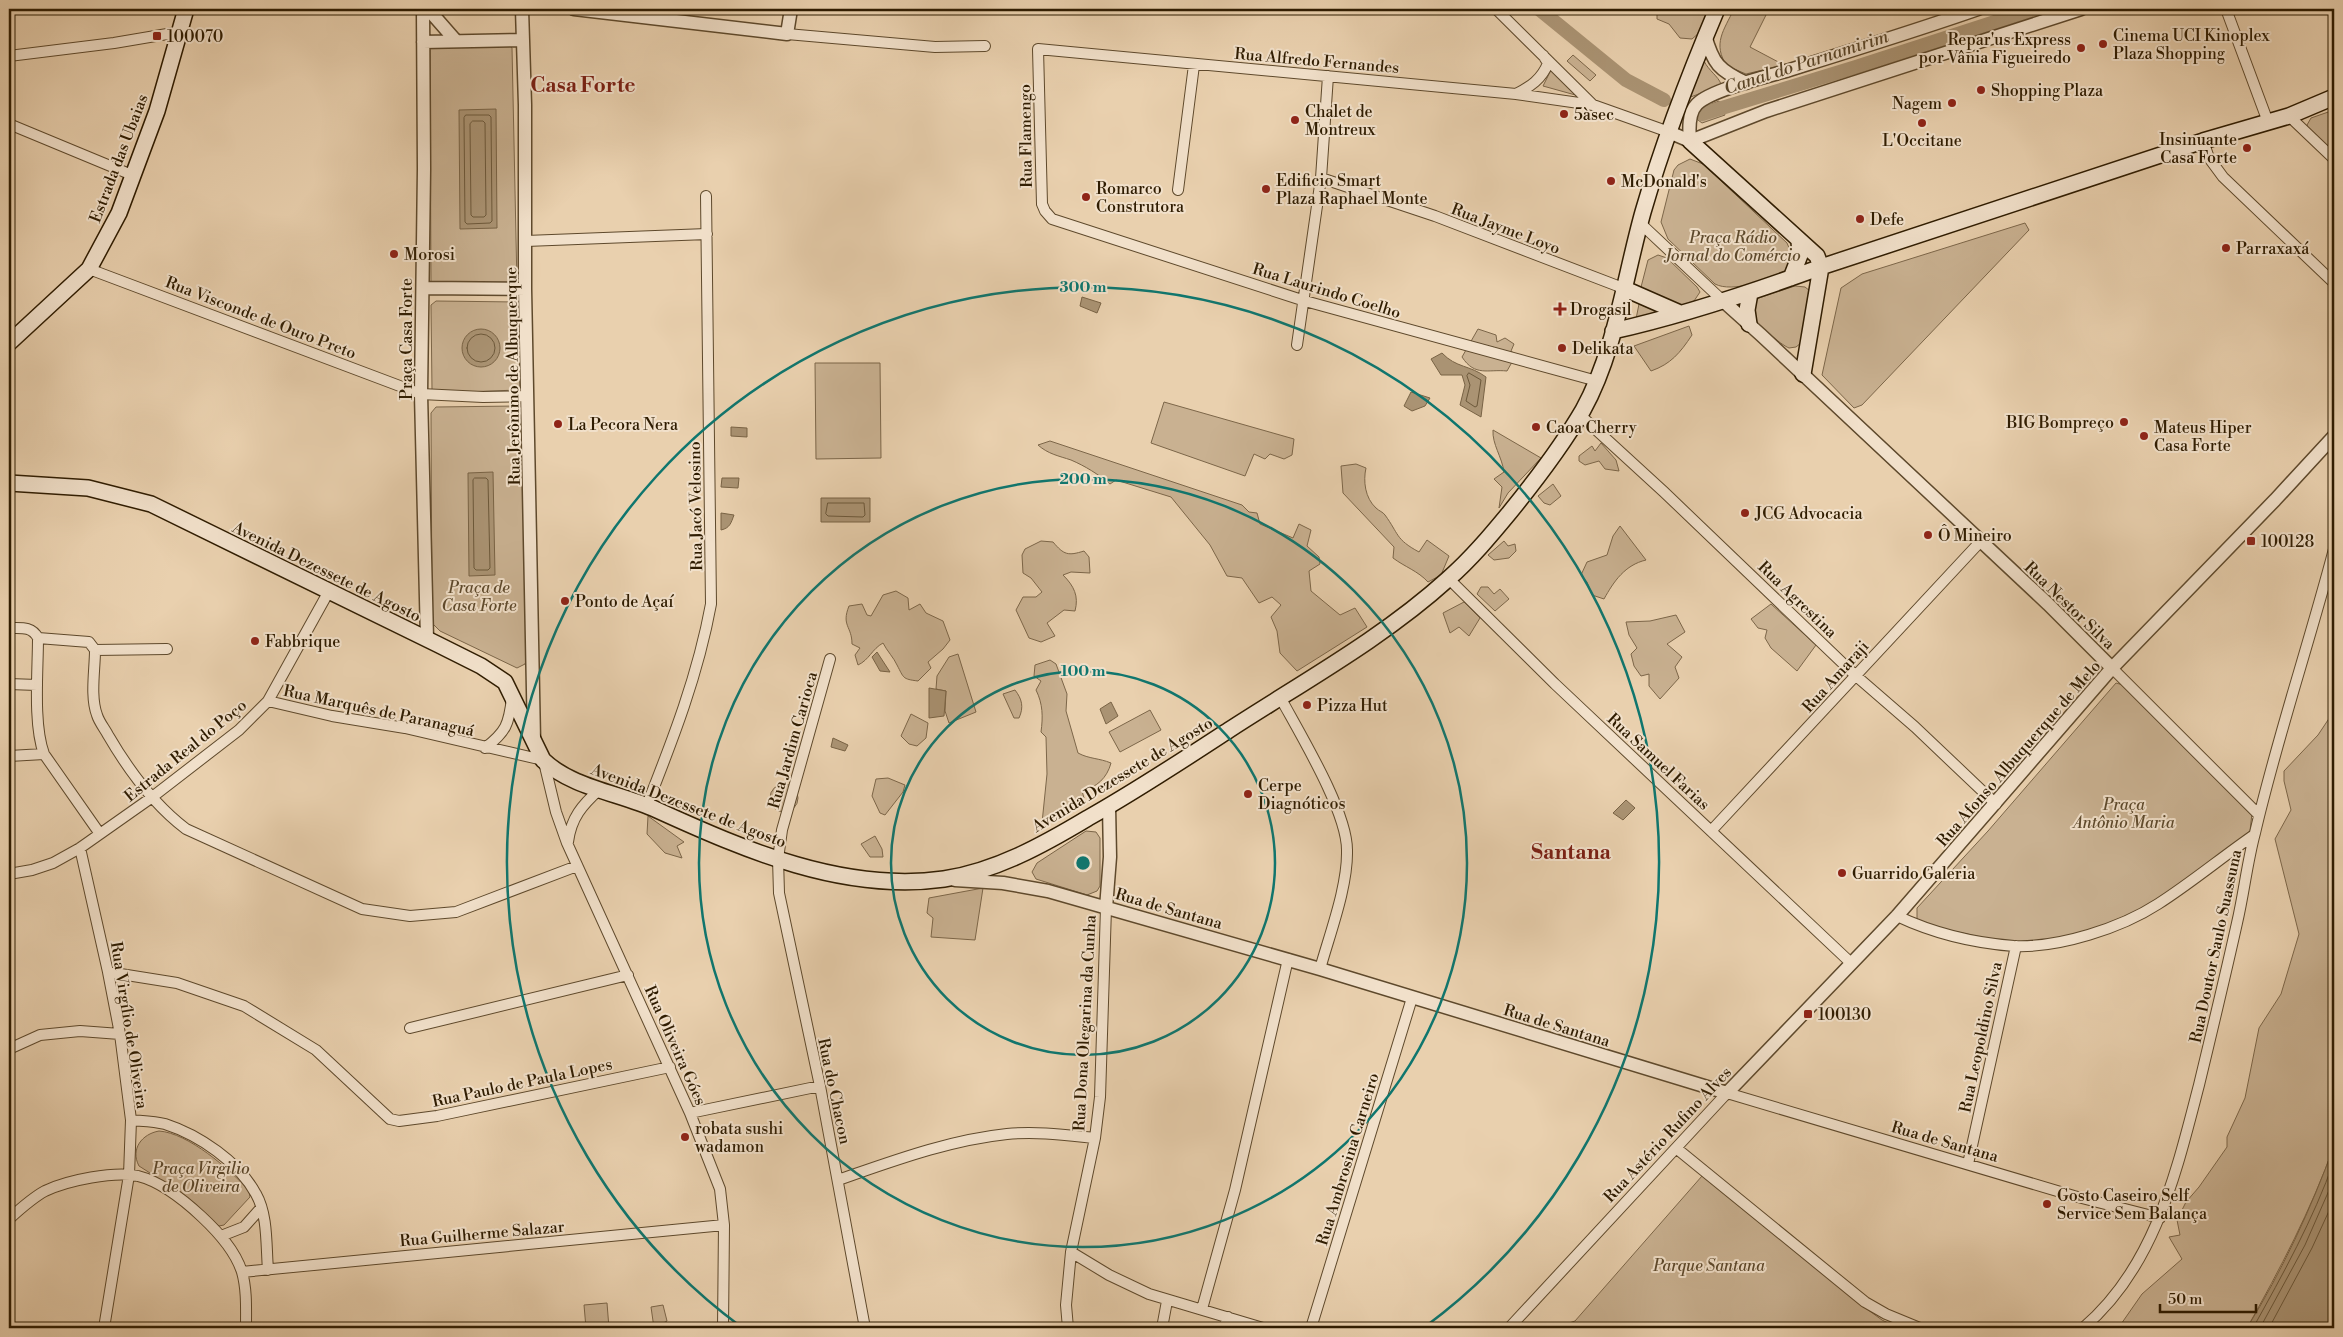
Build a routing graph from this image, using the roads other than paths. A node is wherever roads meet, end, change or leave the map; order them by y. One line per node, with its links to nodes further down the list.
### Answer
1 (186, 9): 12 (main road, Estrada das Ubaias)
2 (423, 9): 17 (street, Praça Casa Forte)
3 (428, 9): 16 (street)
4 (522, 9): 15 (street, Rua Jerônimo de Albuquerque)
5 (574, 9): 13 (street)
6 (790, 9): 13 (street)
7 (1496, 9): 19 (street)
8 (1717, 9): 14 (main road, Avenida Dezessete de Agosto)
9 (1978, 9): 24 (street)
10 (2081, 9): 33 (street)
11 (2226, 9): 30 (street)
12 (179, 32): 21 (street); 37 (main road, Estrada das Ubaias)
13 (787, 34): 18 (street)
14 (1706, 35): 24 (street); 32 (main road, Avenida Dezessete de Agosto)
15 (522, 40): 16 (street); 44 (street, Rua Jerônimo de Albuquerque)
16 (456, 41): 17 (street)
17 (423, 42): 50 (street, Praça Casa Forte)
18 (985, 46)
19 (1538, 48): 25 (street); 27 (street)
20 (1038, 49): 22 (street, Rua Alfredo Fernandes); 41 (street, Rua Flamengo)
21 (9, 56)
22 (1194, 64): 23 (street, Rua Alfredo Fernandes); 39 (street)
23 (1328, 76): 25 (street, Rua Alfredo Fernandes); 38 (street)
24 (1746, 83): 28 (street)
25 (1516, 94): 27 (street, Rua Alfredo Fernandes)
26 (2334, 97): 29 (main road)
27 (1593, 105): 32 (street, Rua Alfredo Fernandes)
28 (1692, 113): 33 (street); 35 (street)
29 (2289, 116): 30 (main road); 36 (street)
30 (2268, 122): 34 (main road)
31 (9, 124): 37 (street)
32 (1669, 132): 35 (street); 42 (main road, Avenida Dezessete de Agosto)
33 (1704, 133): 35 (street)
34 (2203, 140): 46 (main road); 49 (street)
35 (1690, 141): 45 (main road)
36 (2334, 159)
37 (132, 175): 47 (main road, Estrada das Ubaias)
38 (1322, 178): 51 (street, Rua Jayme Loyo); 55 (street)
39 (1178, 190)
40 (706, 196): 43 (street, Rua Jacó Velosino)
41 (1052, 219): 55 (street, Rua Laurindo Coelho)
42 (1640, 223): 51 (main road, Avenida Dezessete de Agosto); 54 (street)
43 (707, 234): 44 (street); 93 (street, Rua Jacó Velosino)
44 (526, 241): 52 (street, Rua Jerônimo de Albuquerque)
45 (1799, 241): 46 (main road); 48 (main road)
46 (1821, 266): 48 (main road); 61 (main road)
47 (89, 268): 59 (main road, Estrada das Ubaias); 63 (street, Rua Visconde de Ouro Preto)
48 (1791, 278): 53 (main road)
49 (2334, 283)
50 (423, 288): 52 (street); 63 (street, Praça Casa Forte)
51 (1623, 288): 56 (main road); 58 (main road, Avenida Dezessete de Agosto)
52 (525, 289): 64 (street, Rua Jerônimo de Albuquerque)
53 (1750, 293): 54 (main road); 57 (main road)
54 (1722, 300): 56 (main road); 57 (street, Rua Nestor Silva)
55 (1305, 301): 60 (street); 62 (street, Rua Laurindo Coelho)
56 (1680, 313): 58 (main road)
57 (1749, 324): 61 (street, Rua Nestor Silva)
58 (1612, 331): 62 (main road, Avenida Dezessete de Agosto)
59 (9, 343)
60 (1297, 346)
61 (1803, 374): 68 (street, Rua Nestor Silva)
62 (1597, 381): 65 (main road, Avenida Dezessete de Agosto)
63 (421, 394): 64 (street); 74 (street, Praça Casa Forte)
64 (527, 396): 85 (street, Rua Jerônimo de Albuquerque)
65 (1580, 415): 70 (main road, Avenida Dezessete de Agosto); 79 (street, Rua Agrestina)
66 (2334, 436): 78 (street, Rua Afonso Albuquerque de Melo)
67 (9, 483): 71 (main road, Avenida Dezessete de Agosto)
68 (1980, 542): 78 (street, Rua Nestor Silva); 79 (street, Rua Amaraji)
69 (2334, 549): 95 (street, Rua Doutor Saulo Suassuna)
70 (1449, 579): 83 (main road, Avenida Dezessete de Agosto); 96 (street, Rua Samuel Farias)
71 (328, 591): 74 (main road, Avenida Dezessete de Agosto); 84 (street, Estrada Real do Poço)
72 (9, 628): 73 (street)
73 (38, 638): 76 (street); 81 (street)
74 (427, 639): 82 (main road, Avenida Dezessete de Agosto)
75 (167, 649): 76 (street)
76 (95, 650): 91 (street)
77 (830, 659): 101 (street, Rua Jardim Carioca)
78 (2112, 668): 92 (street, Rua Afonso Albuquerque de Melo); 95 (street, Rua Nestor Silva)
79 (1855, 675): 92 (street, Rua Agrestina); 96 (street, Rua Amaraji)
80 (9, 684): 81 (street)
81 (37, 685): 87 (street)
82 (512, 694): 85 (main road, Avenida Dezessete de Agosto); 86 (street, Rua Marquês de Paranaguá)
83 (1280, 698): 94 (main road, Avenida Dezessete de Agosto); 110 (street)
84 (268, 701): 86 (street, Rua Marquês de Paranaguá); 91 (street, Estrada Real do Poço)
85 (534, 742): 89 (main road, Avenida Dezessete de Agosto)
86 (485, 748): 89 (street, Rua Marquês de Paranaguá)
87 (44, 754): 88 (street); 97 (street)
88 (9, 756)
89 (544, 761): 90 (main road, Avenida Dezessete de Agosto); 99 (street, Rua Oliveira Góes)
90 (600, 789): 93 (main road, Avenida Dezessete de Agosto); 99 (street)
91 (151, 798): 97 (street, Estrada Real do Poço); 102 (street)
92 (1996, 804): 106 (street, Rua Afonso Albuquerque de Melo)
93 (647, 805): 101 (main road, Avenida Dezessete de Agosto)
94 (1109, 806): 104 (main road, Avenida Dezessete de Agosto); 105 (street, Rua Dona Olegarina da Cunha)
95 (2259, 815): 98 (street, Rua Doutor Saulo Suassuna)
96 (1711, 831): 109 (street, Rua Samuel Farias)
97 (100, 834): 100 (street, Estrada Real do Poço)
98 (2254, 835): 107 (street); 129 (street, Rua Doutor Saulo Suassuna)
99 (567, 843): 102 (street, Rua Oliveira Góes)
100 (80, 848): 103 (street, Estrada Real do Poço); 111 (street, Rua Virgílio de Oliveira)
101 (778, 859): 104 (main road, Avenida Dezessete de Agosto); 118 (street, Rua do Chacon)
102 (577, 866): 112 (street, Rua Oliveira Góes)
103 (9, 874)
104 (943, 879): 105 (street, Rua de Santana)
105 (1106, 908): 108 (street, Rua de Santana); 122 (street, Rua Dona Olegarina da Cunha)
106 (1896, 916): 107 (street); 109 (street, Rua Afonso Albuquerque de Melo)
107 (2016, 946): 124 (street, Rua Leopoldino Silva)
108 (1288, 959): 110 (street, Rua de Santana); 136 (street)
109 (1851, 963): 119 (street, Rua Astério Rufino Alves)
110 (1320, 968): 113 (street, Rua de Santana)
111 (108, 972): 115 (street, Rua Virgílio de Oliveira); 117 (street, Rua Paulo de Paula Lopes)
112 (628, 975): 114 (street); 117 (street, Rua Oliveira Góes)
113 (1412, 998): 119 (street, Rua de Santana); 146 (street, Rua Ambrosina Carneiro)
114 (410, 1028)
115 (120, 1034): 116 (street); 121 (street, Rua Virgílio de Oliveira)
116 (9, 1049)
117 (670, 1067): 120 (street, Rua Oliveira Góes)
118 (820, 1086): 120 (street); 126 (street, Rua do Chacon)
119 (1727, 1093): 123 (street, Rua Astério Rufino Alves); 124 (street, Rua de Santana)
120 (690, 1113): 130 (street, Rua Oliveira Góes)
121 (131, 1120): 125 (street, Rua Virgílio de Oliveira); 127 (street)
122 (1095, 1138): 126 (street); 132 (street, Rua Dona Olegarina da Cunha)
123 (1676, 1148): 147 (street, Rua Astério Rufino Alves); 148 (street)
124 (1968, 1164): 129 (street, Rua de Santana)
125 (129, 1175): 128 (street); 131 (street); 138 (street, Rua Virgílio de Oliveira)
126 (838, 1180): 141 (street, Rua do Chacon)
127 (261, 1208): 131 (street); 133 (street)
128 (9, 1218)
129 (2160, 1218): 149 (street, Rua Doutor Saulo Suassuna)
130 (724, 1225): 133 (street, Rua Guilherme Salazar); 140 (street, Rua Oliveira Góes)
131 (221, 1236): 134 (street)
132 (1071, 1252): 135 (street); 142 (street, Rua Dona Olegarina da Cunha)
133 (268, 1270): 134 (street, Rua Guilherme Salazar)
134 (242, 1272): 139 (street)
135 (1167, 1300): 136 (street); 143 (street)
136 (1202, 1309): 137 (street)
137 (1228, 1316): 144 (street); 145 (street)
138 (104, 1328)
139 (246, 1328)
140 (723, 1328)
141 (865, 1328)
142 (1068, 1328)
143 (1162, 1328)
144 (1224, 1328)
145 (1263, 1328)
146 (1311, 1328)
147 (1509, 1328)
148 (1920, 1328)
149 (2083, 1328)

